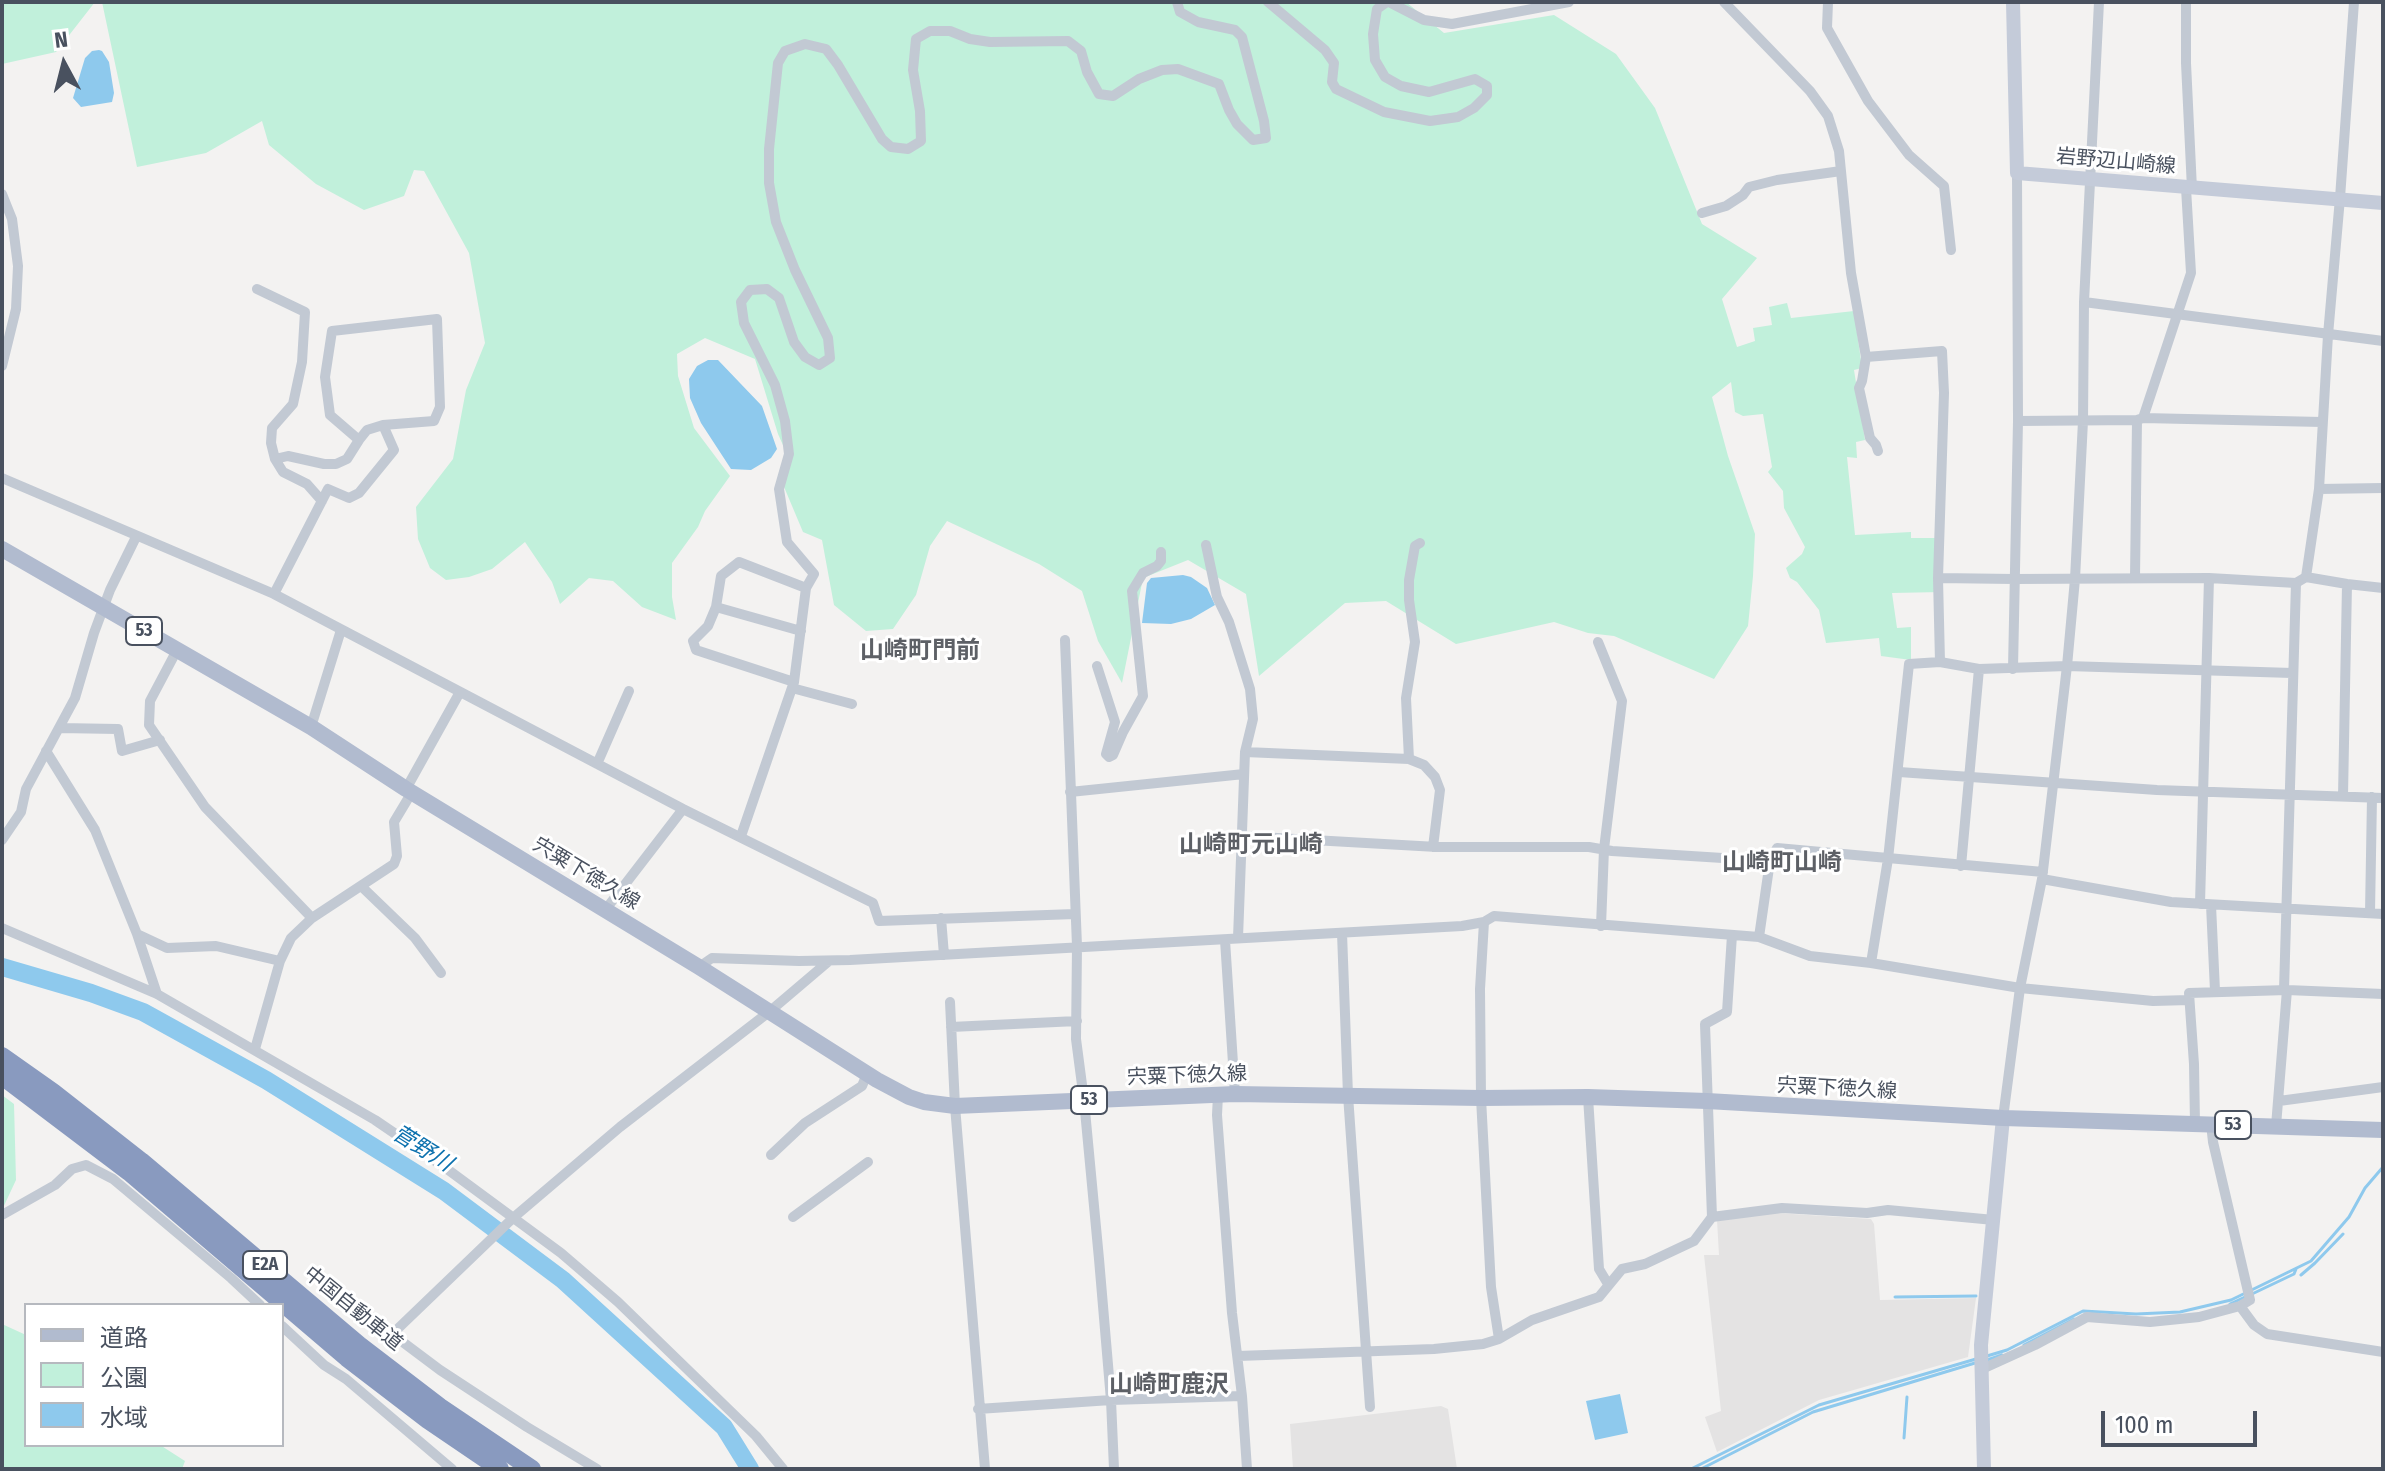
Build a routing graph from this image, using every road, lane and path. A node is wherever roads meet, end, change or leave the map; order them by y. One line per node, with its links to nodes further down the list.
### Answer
1 (1177, 2): 52 (street)
2 (1268, 2): 3 (street)
3 (1388, 2): 4 (street)
4 (1569, 2)
5 (1724, 2): 11 (street)
6 (1828, 2): 19 (street)
7 (2013, 2): 12 (main road)
8 (2099, 2): 13 (street)
9 (2186, 2): 14 (street)
10 (2354, 2): 16 (street)
11 (1841, 171): 18 (street); 25 (street)
12 (2017, 173): 13 (main road, 岩野辺山崎線); 28 (street)
13 (2090, 181): 14 (main road, 岩野辺山崎線); 21 (street)
14 (2189, 188): 16 (main road, 岩野辺山崎線); 22 (street)
15 (2, 194): 26 (street)
16 (2340, 198): 17 (main road, 岩野辺山崎線); 23 (street)
17 (2383, 203)
18 (1702, 213)
19 (1951, 250)
20 (257, 289): 34 (street)
21 (2084, 302): 22 (street); 29 (street)
22 (2178, 314): 23 (street); 27 (street)
23 (2328, 335): 24 (street); 30 (street)
24 (2383, 341)
25 (1866, 357): 33 (street); 45 (street)
26 (2, 366)
27 (2140, 419): 29 (street); 30 (street); 46 (street)
28 (2018, 421): 29 (street); 48 (street)
29 (2083, 421): 49 (street)
30 (2322, 422): 37 (street)
31 (383, 425): 32 (street); 32 (street); 38 (street)
32 (359, 440): 34 (street)
33 (1878, 451)
34 (275, 459): 38 (street)
35 (2, 478): 39 (street)
36 (2383, 488): 37 (street)
37 (2319, 489): 44 (street)
38 (322, 501): 54 (street)
39 (136, 537): 54 (street); 56 (street)
40 (1420, 543): 78 (street)
41 (1206, 545): 77 (street)
42 (2, 549): 56 (main road, 宍粟下徳久線 / 53)
43 (1161, 552): 63 (street)
44 (2306, 577): 50 (street); 51 (street)
45 (1938, 578): 48 (street); 62 (street)
46 (2135, 578): 47 (street); 49 (street)
47 (2209, 578): 50 (street); 67 (street)
48 (2014, 579): 49 (street); 66 (street)
49 (2075, 579): 64 (street)
50 (2296, 583): 68 (street)
51 (2347, 584): 53 (street); 88 (street)
52 (806, 588): 55 (street); 58 (street)
53 (2383, 588)
54 (274, 594): 57 (street)
55 (716, 607): 58 (street); 69 (street)
56 (104, 608): 61 (main road, 宍粟下徳久線 / 53); 74 (street)
57 (341, 630): 71 (street); 73 (street)
58 (801, 631): 69 (street)
59 (1065, 640): 86 (street)
60 (1598, 642): 95 (street)
61 (177, 650): 73 (main road, 宍粟下徳久線 / 53); 75 (street)
62 (1940, 662): 65 (street); 80 (street)
63 (1097, 666)
64 (2067, 666): 66 (street); 67 (street); 83 (street)
65 (1979, 669): 66 (street); 82 (street)
66 (2013, 669)
67 (2206, 670): 68 (street); 85 (street)
68 (2292, 673): 87 (street)
69 (793, 685): 72 (street); 91 (street)
70 (629, 691): 79 (street)
71 (460, 692): 79 (street); 84 (street)
72 (852, 704)
73 (311, 727): 84 (main road, 宍粟下徳久線 / 53)
74 (59, 728): 75 (street); 76 (street)
75 (160, 740): 107 (street)
76 (46, 751): 93 (street); 113 (street)
77 (1245, 752): 78 (street); 81 (street)
78 (1409, 759): 94 (street)
79 (597, 764): 90 (street)
80 (1899, 772): 82 (street); 96 (street)
81 (1244, 774): 86 (street); 92 (street)
82 (1969, 778): 83 (street); 98 (street)
83 (2052, 784): 85 (street); 99 (street)
84 (409, 790): 100 (street); 102 (main road, 宍粟下徳久線 / 53)
85 (2204, 791): 87 (street); 101 (street)
86 (1070, 792): 105 (street)
87 (2289, 793): 88 (street); 103 (street)
88 (2343, 796): 89 (street)
89 (2378, 798): 104 (street)
90 (683, 809): 91 (street); 102 (street)
91 (741, 836): 108 (street)
92 (1242, 836): 94 (street); 116 (street)
93 (2, 840)
94 (1433, 847): 95 (street)
95 (1604, 849): 97 (street); 110 (street)
96 (1888, 859): 97 (street); 98 (street); 122 (street)
97 (1770, 861): 115 (street)
98 (1961, 866): 99 (street)
99 (2042, 875): 101 (street); 125 (street)
100 (361, 886): 107 (street); 124 (street)
101 (2205, 904): 103 (street); 127 (street)
102 (606, 909): 123 (main road, 宍粟下徳久線 / 53)
103 (2285, 910): 104 (street); 126 (street)
104 (2370, 913): 106 (street)
105 (1075, 914): 108 (street); 118 (street)
106 (2383, 914)
107 (312, 918): 120 (street)
108 (941, 918): 119 (street)
109 (1484, 922): 110 (street); 112 (street); 143 (street)
110 (1601, 926): 114 (street)
111 (2, 928): 128 (street)
112 (1342, 933): 116 (street); 141 (street)
113 (137, 934): 120 (street); 128 (street)
114 (1732, 935): 115 (street); 145 (street)
115 (1759, 937): 122 (street)
116 (1238, 938): 117 (street)
117 (1225, 940): 118 (street); 140 (street)
118 (1077, 946): 119 (street); 133 (street)
119 (944, 955): 121 (street)
120 (280, 961): 135 (street)
121 (829, 961): 123 (street); 132 (street)
122 (1871, 963): 125 (street)
123 (699, 967): 132 (main road, 宍粟下徳久線 / 53)
124 (441, 973)
125 (2020, 988): 130 (street); 148 (street)
126 (2285, 990): 127 (street); 129 (street); 146 (street)
127 (2215, 991): 130 (street)
128 (157, 994): 135 (street)
129 (2383, 994)
130 (2189, 1000): 149 (street)
131 (950, 1002): 134 (street)
132 (769, 1012): 137 (main road, 宍粟下徳久線 / 53); 157 (street)
133 (1077, 1021): 134 (street); 144 (street)
134 (951, 1027): 147 (street)
135 (255, 1049): 157 (street)
136 (2, 1056): 176 (highway, 中国自動車道 / E2A)
137 (867, 1074): 147 (main road, 宍粟下徳久線 / 53); 152 (street)
138 (2, 1076): 161 (highway, 中国自動車道 / E2A)
139 (2383, 1087): 146 (street)
140 (1226, 1094): 141 (main road, 宍粟下徳久線 / 53); 144 (main road, 宍粟下徳久線 / 53); 168 (street)
141 (1348, 1095): 143 (main road, 宍粟下徳久線 / 53); 166 (street)
142 (1588, 1097): 143 (main road, 宍粟下徳久線 / 53); 145 (main road, 宍粟下徳久線 / 53); 159 (street)
143 (1481, 1098): 165 (street)
144 (1084, 1100): 147 (main road, 宍粟下徳久線 / 53); 171 (street)
145 (1707, 1101): 148 (main road, 宍粟下徳久線 / 53); 156 (street)
146 (2279, 1101): 150 (street)
147 (955, 1106): 173 (street)
148 (2003, 1118): 149 (main road, 宍粟下徳久線 / 53); 158 (main road)
149 (2203, 1124): 150 (main road, 宍粟下徳久線 / 53); 163 (street)
150 (2276, 1126): 151 (main road, 宍粟下徳久線 / 53)
151 (2383, 1130)
152 (771, 1155)
153 (868, 1162): 155 (street)
154 (2, 1215): 160 (street)
155 (793, 1217)
156 (1712, 1217): 158 (street); 159 (street)
157 (513, 1218): 177 (street); 178 (street)
158 (1994, 1220): 169 (main road)
159 (1608, 1284): 165 (street)
160 (258, 1303)
161 (283, 1303)
162 (284, 1304): 175 (highway, 中国自動車道 / E2A)
163 (2240, 1306): 167 (street); 169 (street)
164 (284, 1328): 174 (street)
165 (1499, 1339): 166 (street)
166 (1365, 1351): 168 (street); 172 (street)
167 (2383, 1352)
168 (1238, 1356): 170 (street)
169 (1980, 1370): 182 (main road)
170 (1242, 1396): 171 (street); 181 (street)
171 (1111, 1400): 173 (street); 180 (street)
172 (1370, 1407)
173 (978, 1409): 179 (street)
174 (452, 1469)
175 (500, 1469)
176 (532, 1469)
177 (597, 1469)
178 (783, 1469)
179 (985, 1469)
180 (1114, 1469)
181 (1247, 1469)
182 (1984, 1469)

